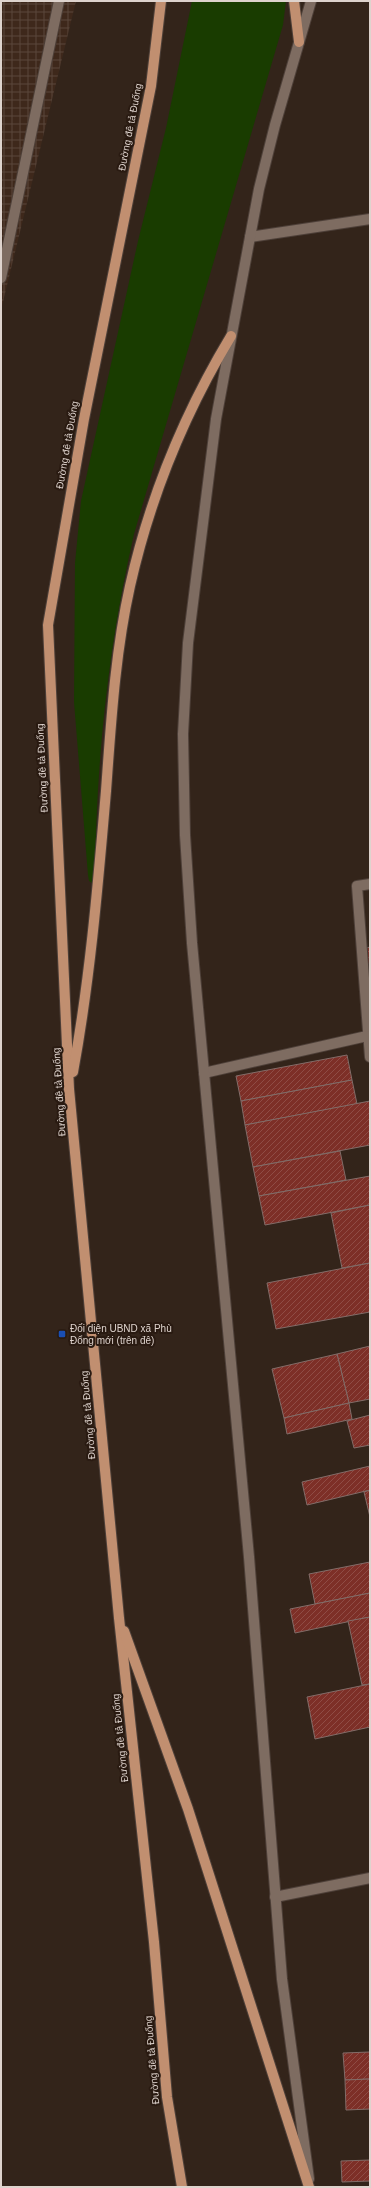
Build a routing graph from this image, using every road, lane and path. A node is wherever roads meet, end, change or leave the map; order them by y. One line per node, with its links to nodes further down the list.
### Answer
1 (59, 1): 8 (street)
2 (162, 1): 14 (main road, Đường đê tả Đuống)
3 (294, 1): 5 (main road)
4 (311, 1): 5 (street)
5 (299, 42): 7 (street)
6 (370, 219): 7 (street)
7 (250, 237): 9 (street)
8 (1, 278)
9 (231, 336): 13 (street); 14 (main road)
10 (370, 884): 11 (street)
11 (367, 1036): 12 (street); 13 (street)
12 (370, 1057)
13 (204, 1073): 17 (street)
14 (69, 1090): 15 (main road, Đường đê tả Đuống)
15 (119, 1618): 18 (main road, Đường đê tả Đuống); 19 (main road)
16 (370, 1878): 17 (street)
17 (275, 1897): 19 (street)
18 (182, 2187)
19 (310, 2187)

